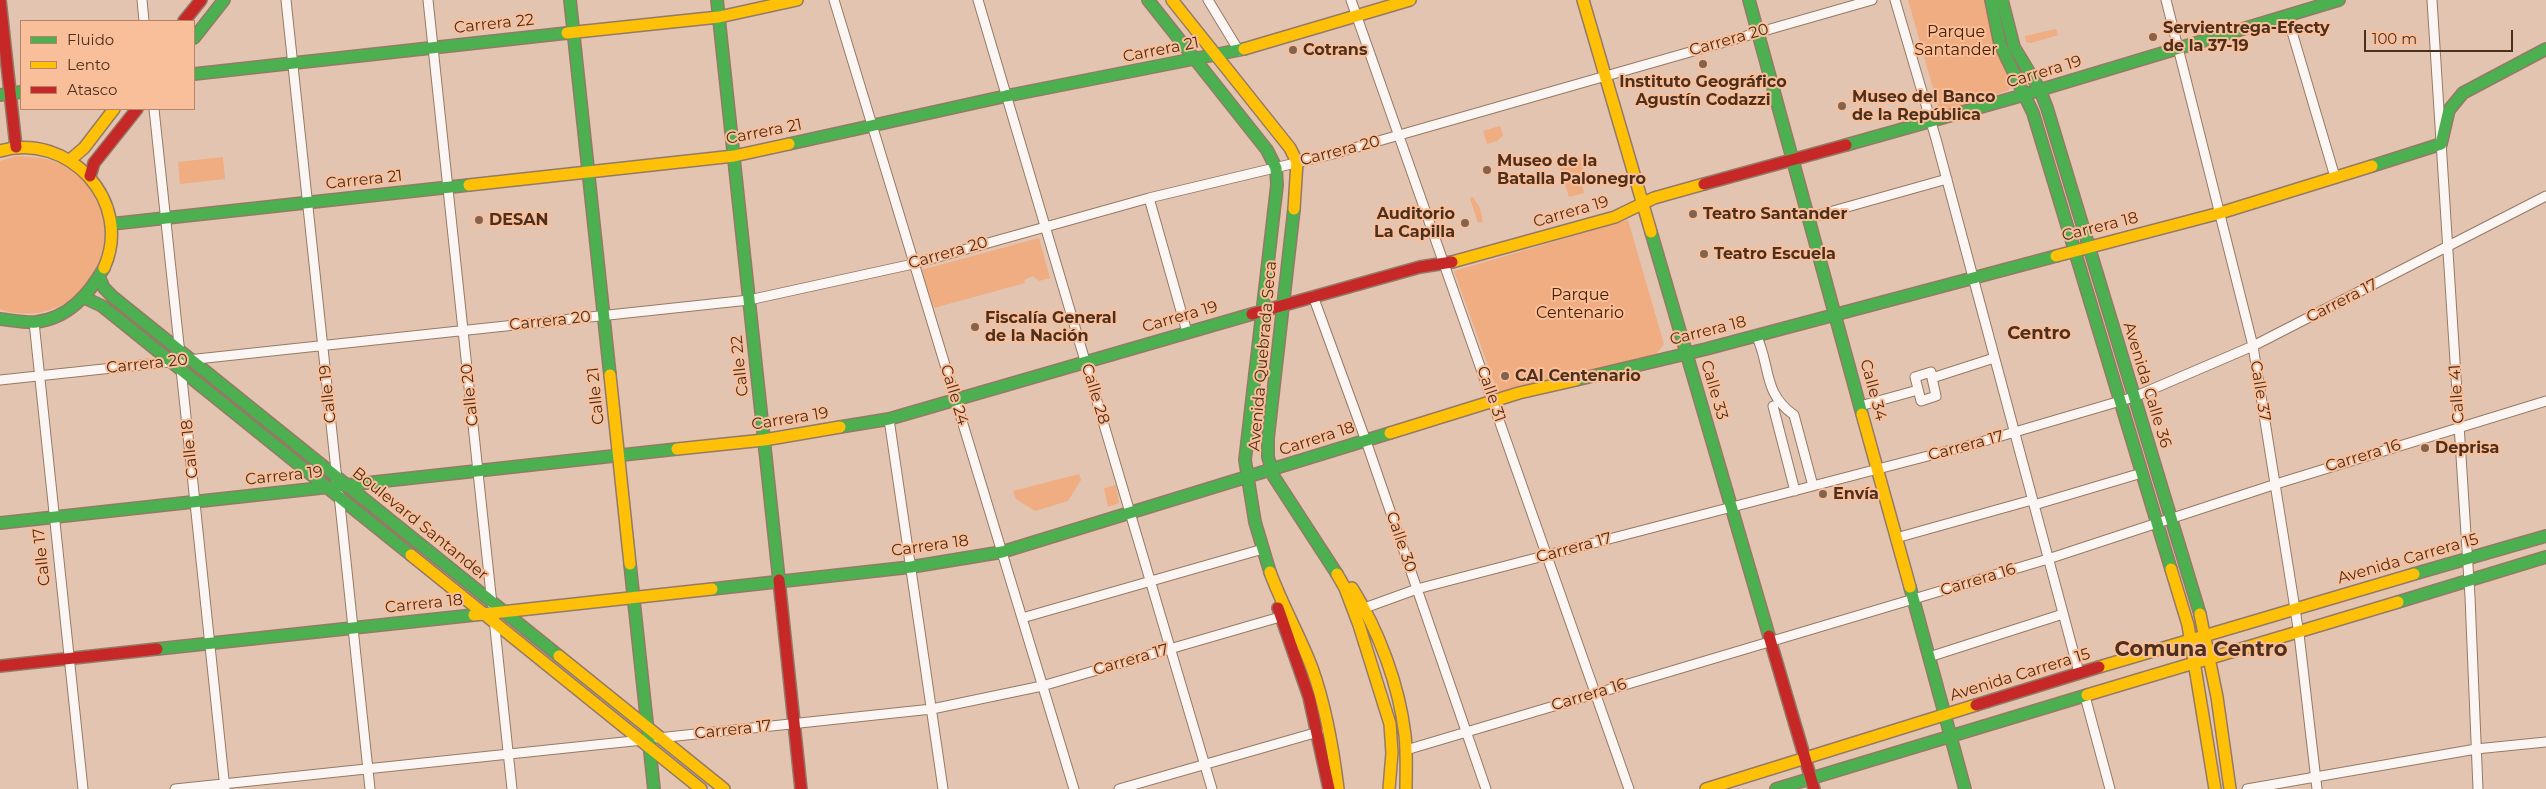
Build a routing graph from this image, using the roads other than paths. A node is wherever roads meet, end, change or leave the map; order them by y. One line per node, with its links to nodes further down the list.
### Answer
1 (0, 0): 44 (street)
2 (142, 0): 29 (street)
3 (201, 0): 30 (street)
4 (224, 0): 33 (street)
5 (286, 0): 40 (street, Calle 19)
6 (428, 0): 34 (street, Calle 20)
7 (570, 0): 32 (street, Calle 21)
8 (717, 0): 28 (street, Calle 22)
9 (797, 0): 28 (street, Carrera 22)
10 (834, 0): 51 (street, Calle 24)
11 (978, 0): 46 (street, Calle 28)
12 (1148, 0): 39 (street, Avenida Quebrada Seca)
13 (1172, 0): 38 (street)
14 (1208, 0): 37 (street)
15 (1351, 0): 27 (street, Calle 31)
16 (1410, 0): 27 (street, Carrera 21)
17 (1583, 0): 42 (street, Calle 33)
18 (1749, 0): 31 (street, Calle 34)
19 (1872, 0): 31 (street, Carrera 20)
20 (1895, 0): 50 (street)
21 (1991, 0): 45 (street, Avenida Calle 36)
22 (2002, 0): 43 (street, Avenida Calle 36)
23 (2166, 0): 35 (street, Calle 37)
24 (2338, 0): 26 (street, Carrera 19)
25 (2432, 0): 53 (street, Calle 41)
26 (2287, 15): 35 (street, Carrera 19); 63 (street)
27 (1357, 16): 37 (street, Carrera 21); 52 (street, Calle 31)
28 (719, 17): 32 (street, Carrera 22); 56 (street, Calle 22)
29 (144, 20)
30 (185, 20)
31 (1757, 31): 42 (street, Carrera 20); 57 (street, Calle 34)
32 (574, 32): 34 (street, Carrera 22); 61 (street, Calle 21)
33 (195, 37)
34 (433, 47): 40 (street, Carrera 22); 65 (street, Calle 20)
35 (2178, 48): 43 (street, Carrera 19); 70 (street, Calle 37)
36 (2546, 49): 53 (street)
37 (1239, 51): 38 (street, Carrera 21)
38 (1216, 56): 39 (street, Carrera 21); 59 (street)
39 (1195, 60): 46 (street, Carrera 21); 60 (street, Avenida Quebrada Seca)
40 (292, 62): 41 (street, Carrera 22); 68 (street, Calle 19)
41 (195, 74)
42 (1605, 76): 52 (street, Carrera 20); 69 (street, Calle 33)
43 (2040, 90): 45 (street, Carrera 19); 75 (street, Avenida Calle 36)
44 (10, 94): 54 (street)
45 (2026, 94): 50 (street, Carrera 19); 77 (street, Avenida Calle 36)
46 (1006, 96): 51 (street, Carrera 21); 74 (street, Calle 28)
47 (113, 110): 58 (street)
48 (136, 110): 62 (street)
49 (154, 110): 71 (street, Calle 18)
50 (1930, 120): 57 (street, Carrera 19); 64 (street)
51 (872, 126): 56 (street, Carrera 21); 79 (street, Calle 24)
52 (1400, 136): 59 (street, Carrera 20); 78 (street, Calle 31)
53 (2441, 144): 63 (street, Carrera 18); 76 (street, Calle 41)
54 (16, 147): 55 (street); 58 (street)
55 (0, 151)
56 (734, 156): 61 (street, Carrera 21); 84 (street, Calle 22)
57 (1792, 159): 69 (street, Carrera 19); 72 (street, Calle 34)
58 (70, 160): 62 (street)
59 (1297, 162): 60 (street, Carrera 20); 85 (street, Avenida Quebrada Seca)
60 (1276, 168): 67 (street, Carrera 20); 86 (street, Avenida Quebrada Seca)
61 (589, 172): 65 (street, Carrera 21); 88 (street, Calle 21)
62 (90, 176): 73 (street)
63 (2335, 177): 70 (street, Carrera 18)
64 (1946, 180): 72 (street); 80 (street)
65 (448, 187): 68 (street, Carrera 21); 91 (street, Calle 20)
66 (2546, 196): 76 (street, Carrera 17)
67 (1149, 198): 74 (street, Carrera 20); 92 (street)
68 (308, 203): 71 (street, Carrera 21); 94 (street, Calle 19)
69 (1642, 203): 78 (street, Carrera 19); 96 (street, Calle 33)
70 (2220, 213): 75 (street, Carrera 18); 95 (street, Calle 37)
71 (166, 218): 73 (street, Carrera 21); 98 (street, Calle 18)
72 (1808, 218): 87 (street, Calle 34)
73 (111, 224): 81 (street)
74 (1045, 226): 79 (street, Carrera 20); 99 (street, Calle 28)
75 (2089, 246): 77 (street, Carrera 18); 104 (street, Avenida Calle 36)
76 (2447, 247): 95 (street, Carrera 17); 112 (street, Calle 41)
77 (2074, 250): 80 (street, Carrera 18); 108 (street, Avenida Calle 36)
78 (1445, 263): 82 (street, Carrera 19); 106 (street, Calle 31)
79 (913, 264): 84 (street, Carrera 20); 105 (street, Calle 24)
80 (1973, 277): 87 (street, Carrera 18); 97 (street)
81 (100, 280): 83 (street); 98 (street, Boulevard Santander)
82 (1313, 296): 85 (street, Carrera 19); 115 (street, Calle 30)
83 (85, 298): 90 (street); 98 (street, Boulevard Santander)
84 (749, 300): 88 (street, Carrera 20); 114 (street, Calle 22)
85 (1283, 305): 86 (street, Carrera 19); 118 (street, Avenida Quebrada Seca)
86 (1262, 311): 92 (street, Carrera 19); 121 (street, Avenida Quebrada Seca)
87 (1835, 314): 93 (street, Carrera 18); 110 (street, Calle 34)
88 (604, 315): 91 (street, Carrera 20); 116 (street, Calle 21)
89 (0, 318): 90 (street)
90 (34, 322): 100 (street, Calle 17)
91 (463, 330): 94 (street, Carrera 20); 119 (street, Calle 20)
92 (1187, 332): 99 (street, Carrera 19)
93 (1756, 336): 96 (street, Carrera 18); 123 (street)
94 (323, 346): 98 (street, Carrera 20); 124 (street, Calle 19)
95 (2253, 346): 104 (street, Carrera 17); 122 (street, Calle 37)
96 (1686, 354): 106 (street, Carrera 18); 128 (street, Calle 33)
97 (1994, 358): 101 (street); 113 (street)
98 (181, 360): 100 (street, Carrera 20); 124 (street, Boulevard Santander); 126 (street, Calle 18)
99 (1085, 362): 105 (street, Carrera 19); 129 (street, Calle 28)
100 (40, 376): 102 (street, Carrera 20); 130 (street, Calle 17)
101 (1932, 378): 103 (street); 103 (street)
102 (0, 380)
103 (1918, 390): 110 (street)
104 (2134, 397): 108 (street, Carrera 17); 131 (street, Avenida Calle 36)
105 (955, 400): 111 (street, Carrera 19); 137 (street, Calle 24)
106 (1493, 400): 115 (street, Carrera 18); 138 (street, Calle 31)
107 (2546, 401): 112 (street, Carrera 16)
108 (2120, 402): 113 (street, Carrera 17); 133 (street, Avenida Calle 36)
109 (1773, 406): 125 (street)
110 (1860, 406): 117 (street, Calle 34)
111 (889, 419): 114 (street, Carrera 19); 142 (street)
112 (2459, 426): 122 (street, Carrera 16); 141 (street, Calle 41)
113 (2014, 432): 117 (street, Carrera 17); 127 (street)
114 (764, 440): 116 (street, Carrera 19); 144 (street, Calle 22)
115 (1366, 440): 118 (street, Carrera 18); 146 (street, Calle 30)
116 (619, 456): 119 (street, Carrera 19); 147 (street, Calle 21)
117 (1878, 469): 123 (street, Carrera 17); 135 (street, Calle 34)
118 (1272, 470): 121 (street, Carrera 18); 150 (street, Avenida Quebrada Seca)
119 (478, 472): 124 (street, Carrera 19); 151 (street, Calle 20)
120 (2134, 475): 127 (street)
121 (1246, 478): 129 (street, Carrera 18); 136 (street, Avenida Quebrada Seca)
122 (2276, 484): 131 (street, Carrera 16); 149 (street, Calle 37)
123 (1813, 486): 125 (street, Carrera 17)
124 (338, 487): 126 (street, Carrera 19); 151 (street, Boulevard Santander); 155 (street, Calle 19)
125 (1795, 491): 128 (street, Carrera 17)
126 (195, 502): 130 (street, Carrera 19); 160 (street, Calle 18)
127 (2033, 502): 135 (street); 140 (street)
128 (1731, 507): 138 (street, Carrera 17); 159 (street, Calle 33)
129 (1130, 513): 137 (street, Carrera 18); 145 (street, Calle 28)
130 (54, 517): 132 (street, Carrera 19); 163 (street, Calle 17)
131 (2171, 519): 133 (street, Carrera 16); 157 (street, Avenida Calle 36)
132 (0, 523)
133 (2157, 523): 140 (street, Carrera 16); 158 (street, Avenida Calle 36)
134 (2546, 536): 141 (street, Avenida Carrera 15)
135 (1896, 538): 148 (street, Calle 34)
136 (1264, 549): 145 (street); 153 (street); 201 (street, Avenida Quebrada Seca)
137 (1002, 552): 142 (street, Carrera 18); 154 (street, Calle 24)
138 (1547, 555): 146 (street, Carrera 17); 169 (street, Calle 31)
139 (2546, 557): 143 (street)
140 (2048, 559): 148 (street, Carrera 16); 152 (street)
141 (2467, 559): 143 (street, Calle 41); 149 (street, Avenida Carrera 15)
142 (911, 567): 144 (street, Carrera 18); 171 (street)
143 (2469, 580): 156 (street); 179 (street, Calle 41)
144 (779, 581): 147 (street, Carrera 18); 173 (street, Calle 22)
145 (1150, 581): 154 (street); 161 (street, Calle 28)
146 (1417, 589): 150 (street, Carrera 17); 175 (street, Calle 30)
147 (634, 595): 151 (street, Carrera 18); 177 (street, Calle 21)
148 (1913, 599): 159 (street, Carrera 16); 162 (street, Calle 34)
149 (2294, 608): 156 (street, Calle 37); 157 (street, Avenida Carrera 15)
150 (1359, 610): 180 (street); 202 (street)
151 (493, 612): 155 (street, Carrera 18); 177 (street, Boulevard Santander); 181 (street, Calle 20)
152 (2063, 614): 162 (street); 167 (street)
153 (1280, 617): 161 (street, Carrera 17); 174 (street)
154 (1022, 618): 168 (street, Calle 24)
155 (353, 628): 160 (street, Carrera 18); 184 (street, Calle 19)
156 (2298, 631): 164 (street); 185 (street, Calle 37)
157 (2204, 635): 158 (street, Avenida Carrera 15); 164 (street, Avenida Calle 36)
158 (2191, 639): 165 (street, Avenida Calle 36); 172 (street, Avenida Carrera 15)
159 (1771, 641): 169 (street, Carrera 16); 182 (street, Calle 33)
160 (210, 644): 163 (street, Carrera 18); 187 (street, Calle 18)
161 (1170, 649): 168 (street, Carrera 17); 183 (street, Calle 28)
162 (1929, 657): 172 (street, Calle 34)
163 (69, 658): 166 (street, Carrera 18); 188 (street, Calle 17)
164 (2209, 658): 165 (street); 211 (street, Avenida Calle 36)
165 (2196, 662): 176 (street); 210 (street, Avenida Calle 36)
166 (0, 666)
167 (2078, 669)
168 (1042, 686): 171 (street, Carrera 17); 197 (street, Calle 24)
169 (1596, 693): 175 (street, Carrera 16); 205 (street, Calle 31)
170 (2086, 700): 209 (street)
171 (932, 709): 173 (street, Carrera 17); 196 (street)
172 (1945, 716): 176 (street, Calle 34); 182 (street, Avenida Carrera 15)
173 (794, 724): 177 (street, Carrera 17); 195 (street, Calle 22)
174 (1318, 732): 183 (street); 200 (street)
175 (1466, 732): 180 (street, Carrera 16); 204 (street, Calle 30)
176 (1950, 736): 186 (street); 208 (street, Calle 34)
177 (650, 739): 181 (street, Carrera 17); 192 (street, Calle 21); 193 (street, Boulevard Santander); 194 (street, Boulevard Santander)
178 (2546, 742): 179 (street)
179 (2476, 749): 185 (street); 214 (street, Calle 41)
180 (1406, 750): 203 (street)
181 (508, 754): 184 (street, Carrera 17); 191 (street, Calle 20)
182 (1806, 759): 186 (street, Calle 33); 206 (street, Avenida Carrera 15)
183 (1204, 765): 198 (street); 199 (street, Calle 28)
184 (368, 769): 187 (street, Carrera 17); 190 (street, Calle 19)
185 (2315, 777): 212 (street); 213 (street, Calle 37)
186 (1813, 784): 207 (street)
187 (225, 786): 189 (street, Carrera 17)
188 (84, 789)
189 (175, 789)
190 (370, 789)
191 (512, 789)
192 (654, 789)
193 (701, 789)
194 (724, 789)
195 (801, 789)
196 (944, 789)
197 (1074, 789)
198 (1119, 789)
199 (1212, 789)
200 (1329, 789)
201 (1338, 789)
202 (1389, 789)
203 (1406, 789)
204 (1486, 789)
205 (1629, 789)
206 (1706, 789)
207 (1776, 789)
208 (1965, 789)
209 (2110, 789)
210 (2216, 789)
211 (2230, 789)
212 (2247, 789)
213 (2317, 789)
214 (2478, 789)

